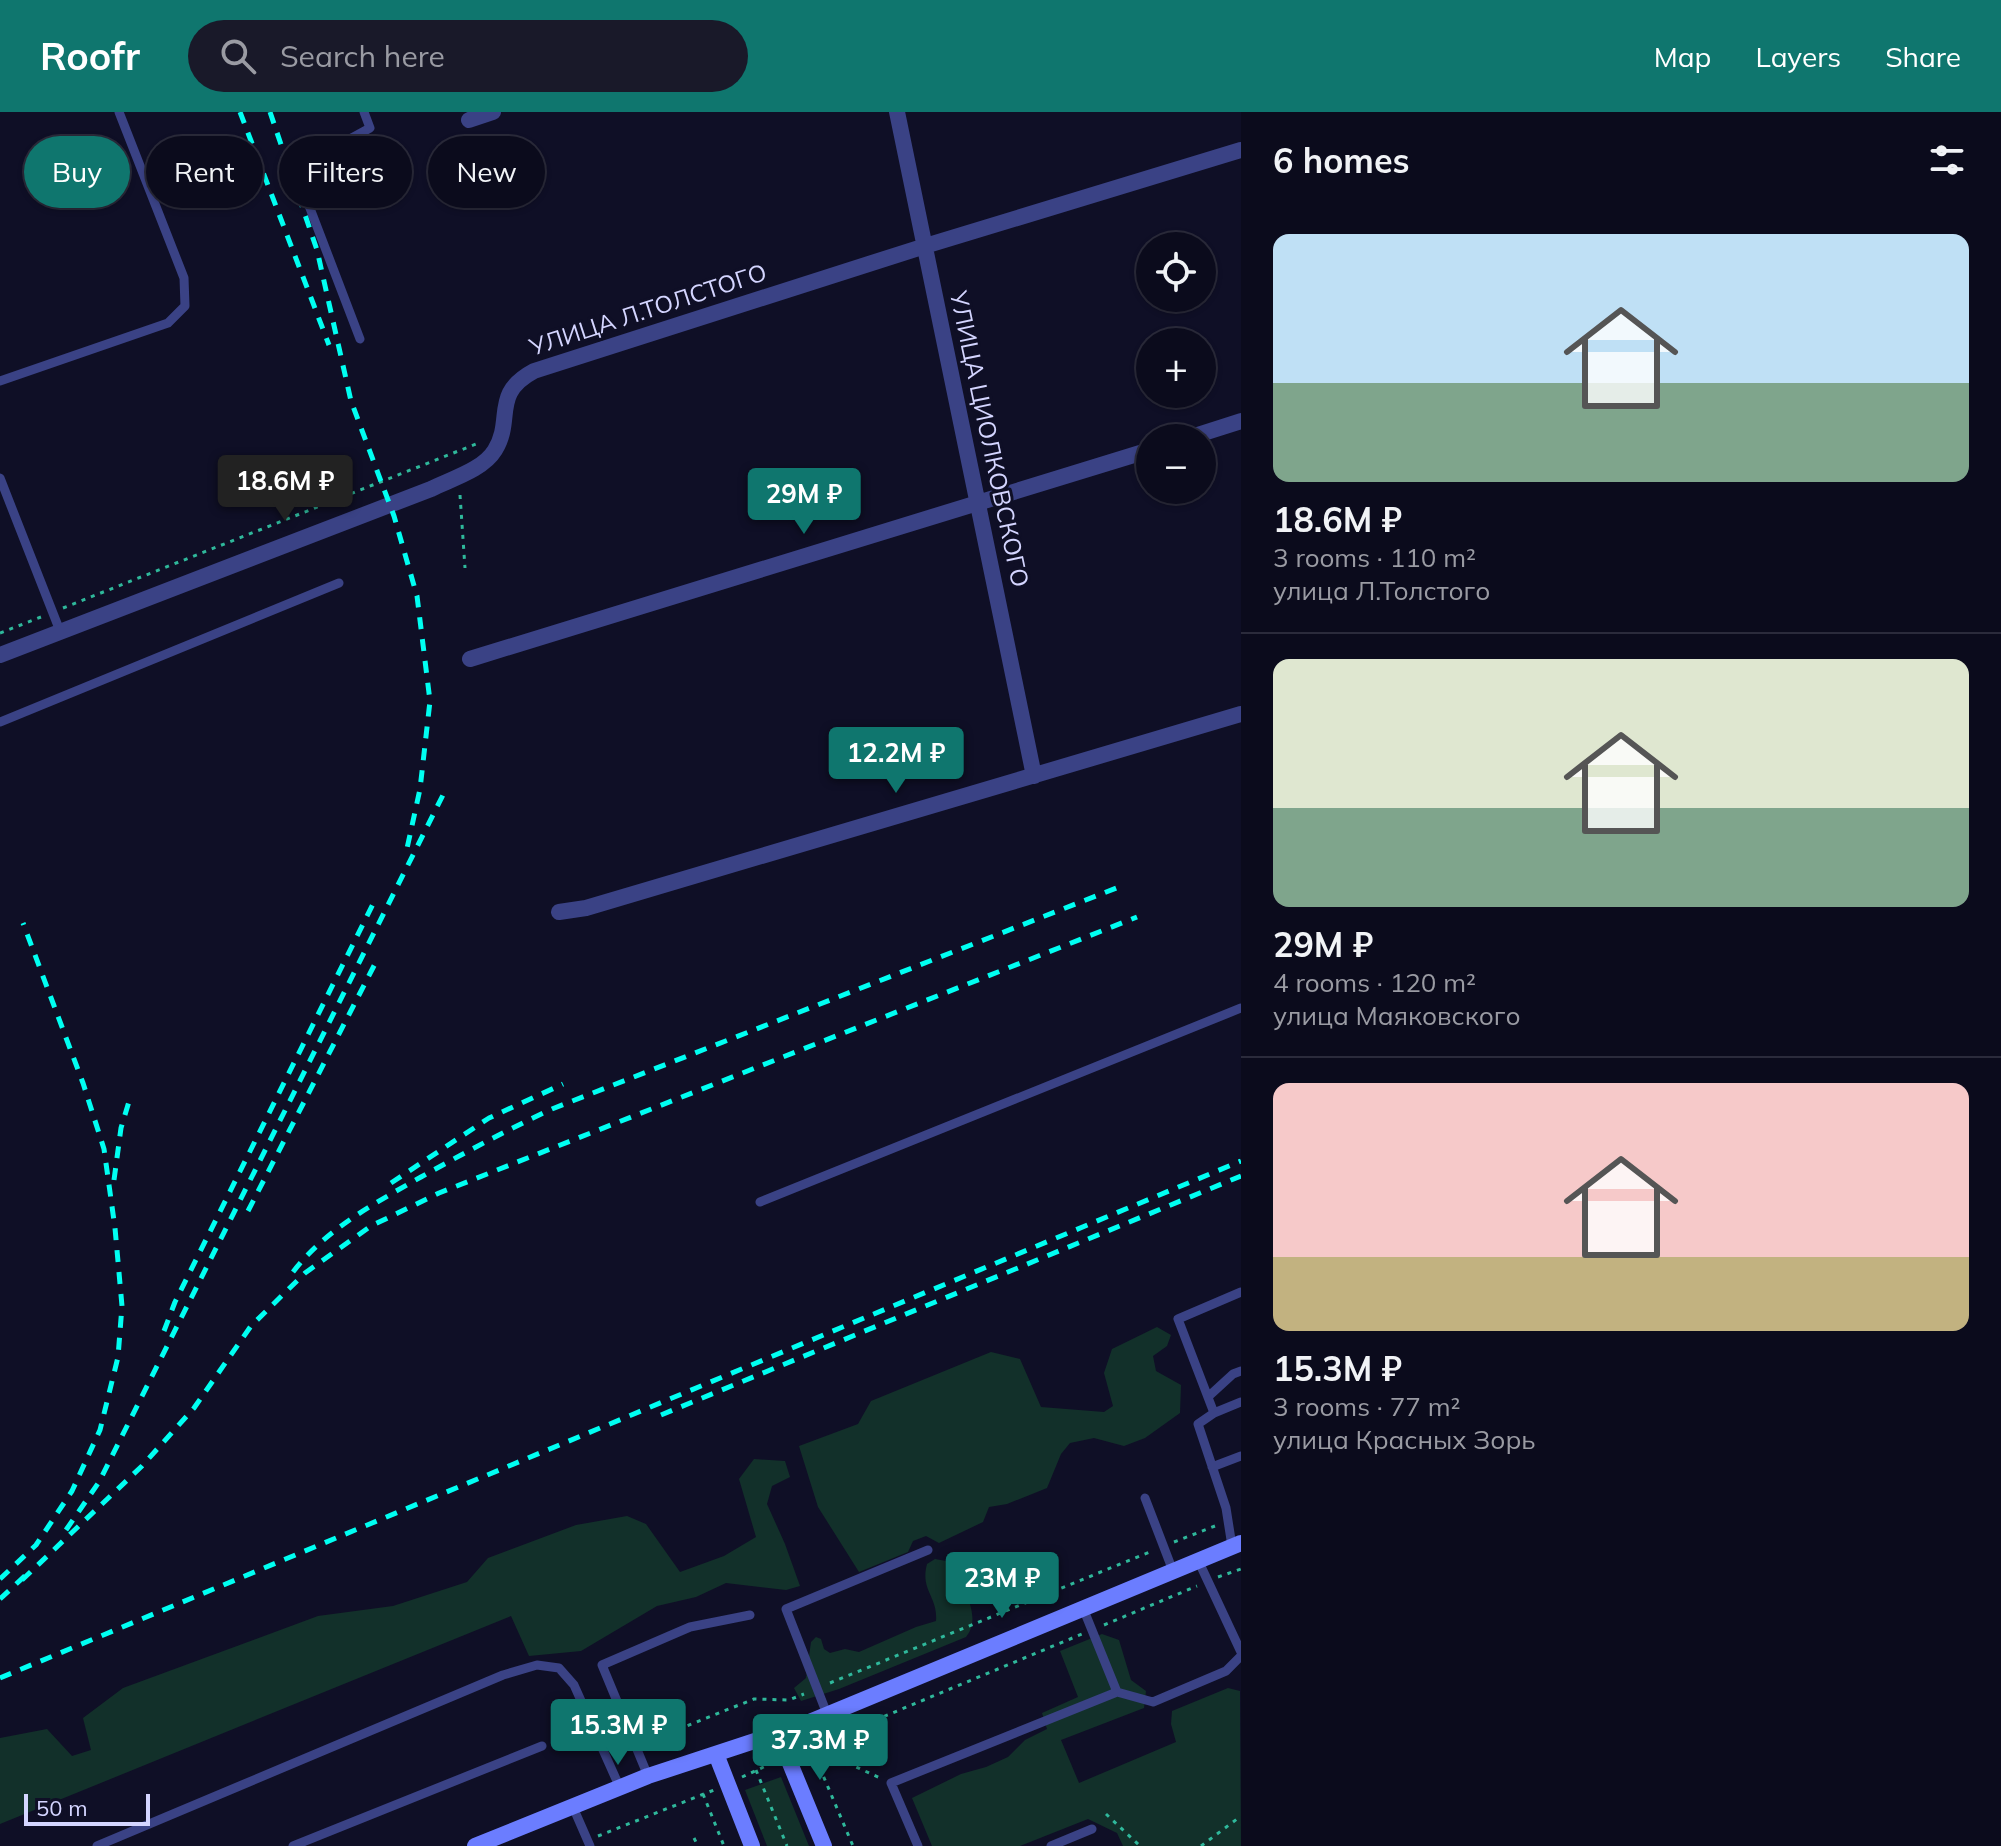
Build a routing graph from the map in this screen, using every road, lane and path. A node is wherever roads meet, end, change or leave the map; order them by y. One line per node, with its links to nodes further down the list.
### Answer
1 (119, 112): 9 (lane)
2 (364, 112): 8 (lane)
3 (493, 112): 5 (street)
4 (897, 112): 7 (street, УЛИЦА ЦИОЛКОВСКОГО)
5 (469, 120)
6 (1241, 150): 7 (street, УЛИЦА Л.ТОЛСТОГО)
7 (925, 246): 14 (street, УЛИЦА Л.ТОЛСТОГО); 16 (street, УЛИЦА ЦИОЛКОВСКОГО)
8 (360, 339)
9 (0, 381)
10 (1241, 421): 11 (street)
11 (1216, 429)
12 (476, 444): 19 (path)
13 (1136, 454): 16 (street)
14 (459, 475): 17 (path); 20 (street, УЛИЦА Л.ТОЛСТОГО)
15 (0, 478): 19 (lane)
16 (978, 505): 23 (street); 26 (street, УЛИЦА ЦИОЛКОВСКОГО)
17 (465, 568)
18 (339, 583): 25 (lane)
19 (53, 612): 20 (lane); 21 (path)
20 (60, 631): 22 (street, УЛИЦА Л.ТОЛСТОГО)
21 (0, 633)
22 (0, 655)
23 (470, 659)
24 (1241, 714): 26 (street)
25 (0, 722)
26 (1034, 776): 27 (street)
27 (559, 912)
28 (1241, 1008): 29 (lane)
29 (760, 1202)
30 (1241, 1292): 32 (lane)
31 (1241, 1371): 32 (lane)
32 (1209, 1396): 34 (lane)
33 (1241, 1402): 34 (lane)
34 (1214, 1413): 36 (lane)
35 (1241, 1456): 36 (lane)
36 (1212, 1467): 38 (lane)
37 (1145, 1498): 40 (lane)
38 (1228, 1520): 39 (lane); 40 (path)
39 (1236, 1544): 42 (street)
40 (1163, 1547): 44 (lane); 50 (path)
41 (928, 1550): 50 (lane)
42 (1198, 1560): 44 (street); 45 (lane)
43 (1241, 1569): 45 (path)
44 (1173, 1571): 46 (street)
45 (1207, 1582): 48 (path); 49 (lane)
46 (1083, 1608): 48 (lane); 52 (street)
47 (750, 1615): 61 (lane)
48 (1092, 1630): 51 (lane); 57 (path)
49 (1241, 1654): 51 (lane)
50 (817, 1689): 52 (lane); 54 (path)
51 (1117, 1692): 62 (lane)
52 (827, 1714): 53 (street)
53 (800, 1726): 55 (street); 57 (path)
54 (669, 1733)
55 (778, 1734): 58 (street); 59 (street)
56 (542, 1746): 73 (lane)
57 (811, 1746): 59 (path); 62 (path); 80 (path)
58 (716, 1754): 61 (street); 63 (street)
59 (787, 1756): 60 (path); 79 (street)
60 (756, 1770): 63 (path); 78 (path)
61 (648, 1776): 64 (street)
62 (891, 1783): 81 (lane)
63 (727, 1784): 65 (path); 77 (street)
64 (620, 1788): 66 (street); 72 (lane)
65 (703, 1794): 71 (path); 76 (path)
66 (573, 1807): 71 (lane); 74 (street)
67 (1106, 1814): 83 (path)
68 (1241, 1816): 84 (path)
69 (1092, 1829): 82 (lane)
70 (694, 1838): 75 (path)
71 (589, 1843)
72 (97, 1846)
73 (293, 1846)
74 (475, 1846)
75 (698, 1846)
76 (724, 1846)
77 (752, 1846)
78 (787, 1846)
79 (824, 1846)
80 (853, 1846)
81 (918, 1846)
82 (1051, 1846)
83 (1140, 1846)
84 (1201, 1846)

